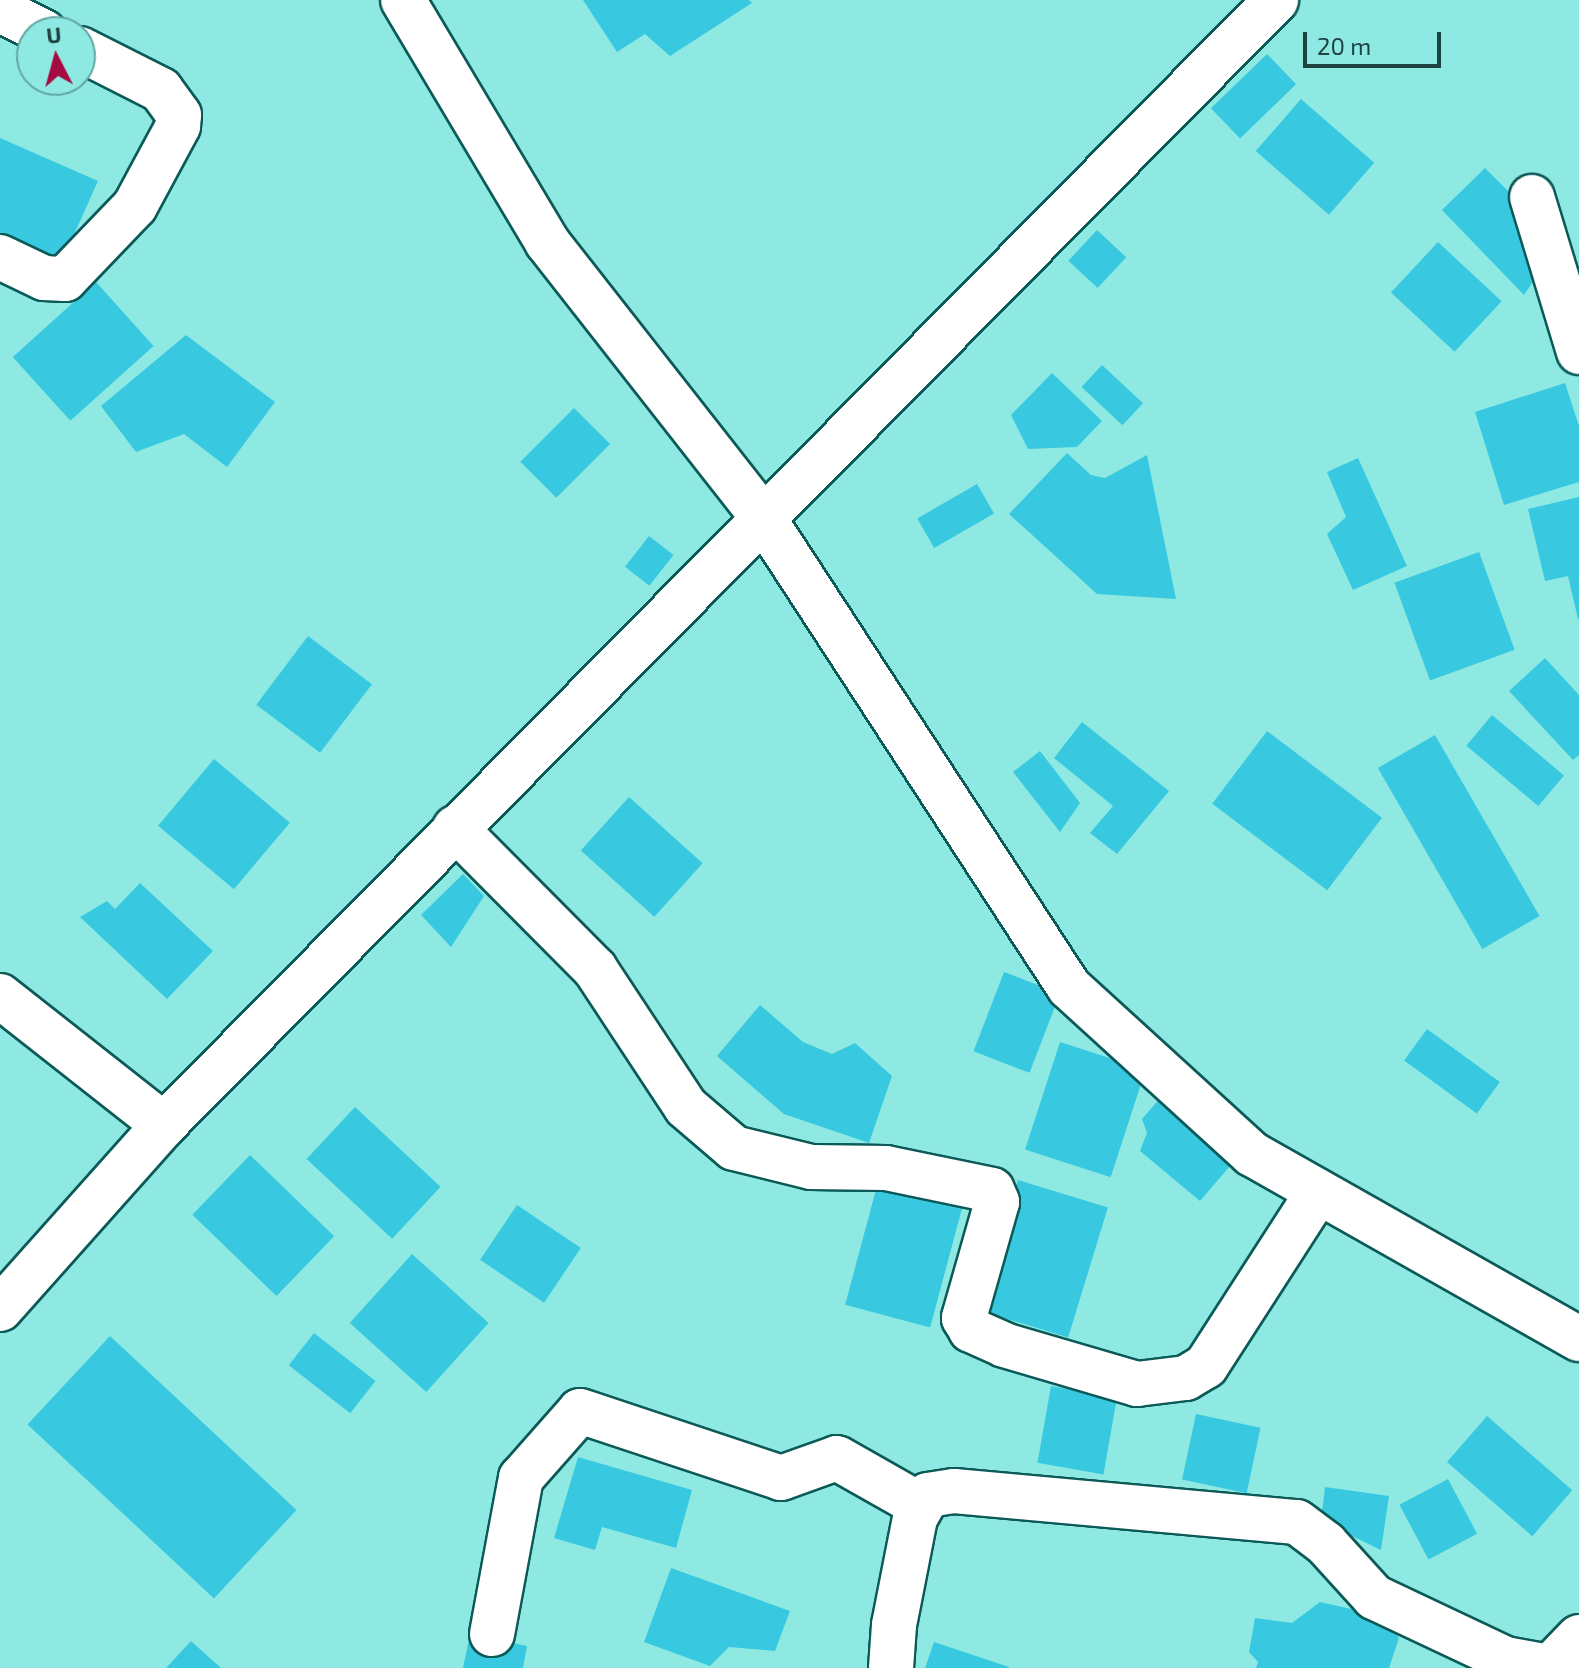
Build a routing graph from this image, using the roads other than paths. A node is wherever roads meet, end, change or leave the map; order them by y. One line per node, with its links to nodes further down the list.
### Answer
1 (403, 0): 7 (street)
2 (1276, 0): 7 (street)
3 (96, 57): 5 (street)
4 (1532, 197): 6 (street)
5 (0, 257)
6 (1579, 352)
7 (762, 516): 8 (street); 11 (street)
8 (455, 828): 10 (street); 11 (street)
9 (0, 996): 10 (street)
10 (164, 1125): 12 (street)
11 (1318, 1192): 13 (street)
12 (0, 1309)
13 (1579, 1339)
14 (920, 1505): 15 (street); 17 (street); 18 (street)
15 (492, 1634)
16 (1579, 1637): 18 (street)
17 (891, 1668)
18 (1550, 1668)

